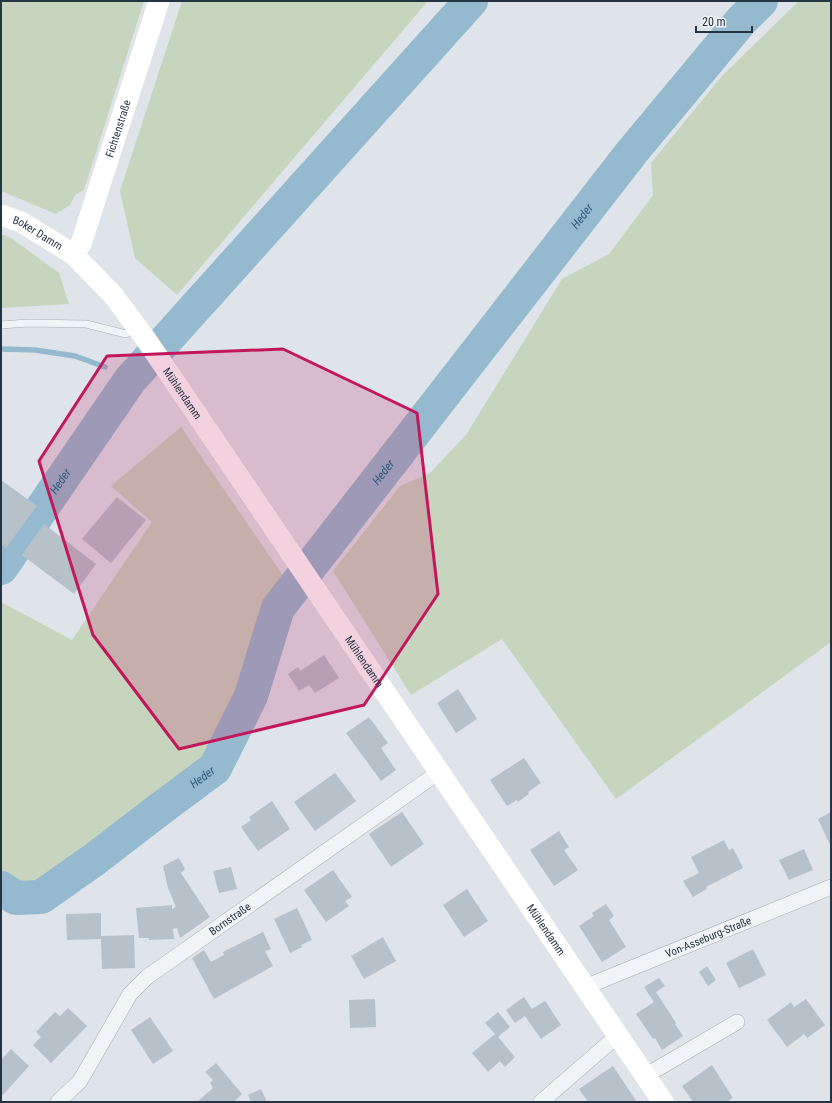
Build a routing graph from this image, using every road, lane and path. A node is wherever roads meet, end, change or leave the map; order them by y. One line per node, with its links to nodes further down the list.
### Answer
1 (159, 1): 3 (street, Fichtenstraße)
2 (1, 215): 3 (street, Boker Damm)
3 (73, 254): 5 (street, Mühlendamm)
4 (1, 325): 5 (lane)
5 (141, 333): 6 (street, Mühlendamm)
6 (439, 772): 8 (street, Mühlendamm); 12 (street, Bornstraße)
7 (831, 887): 8 (street, Von-Asseburg-Straße)
8 (585, 987): 10 (street, Mühlendamm)
9 (737, 1022): 11 (street)
10 (617, 1036): 11 (street, Mühlendamm); 13 (street)
11 (644, 1076): 14 (street, Mühlendamm)
12 (58, 1102)
13 (541, 1102)
14 (663, 1102)

